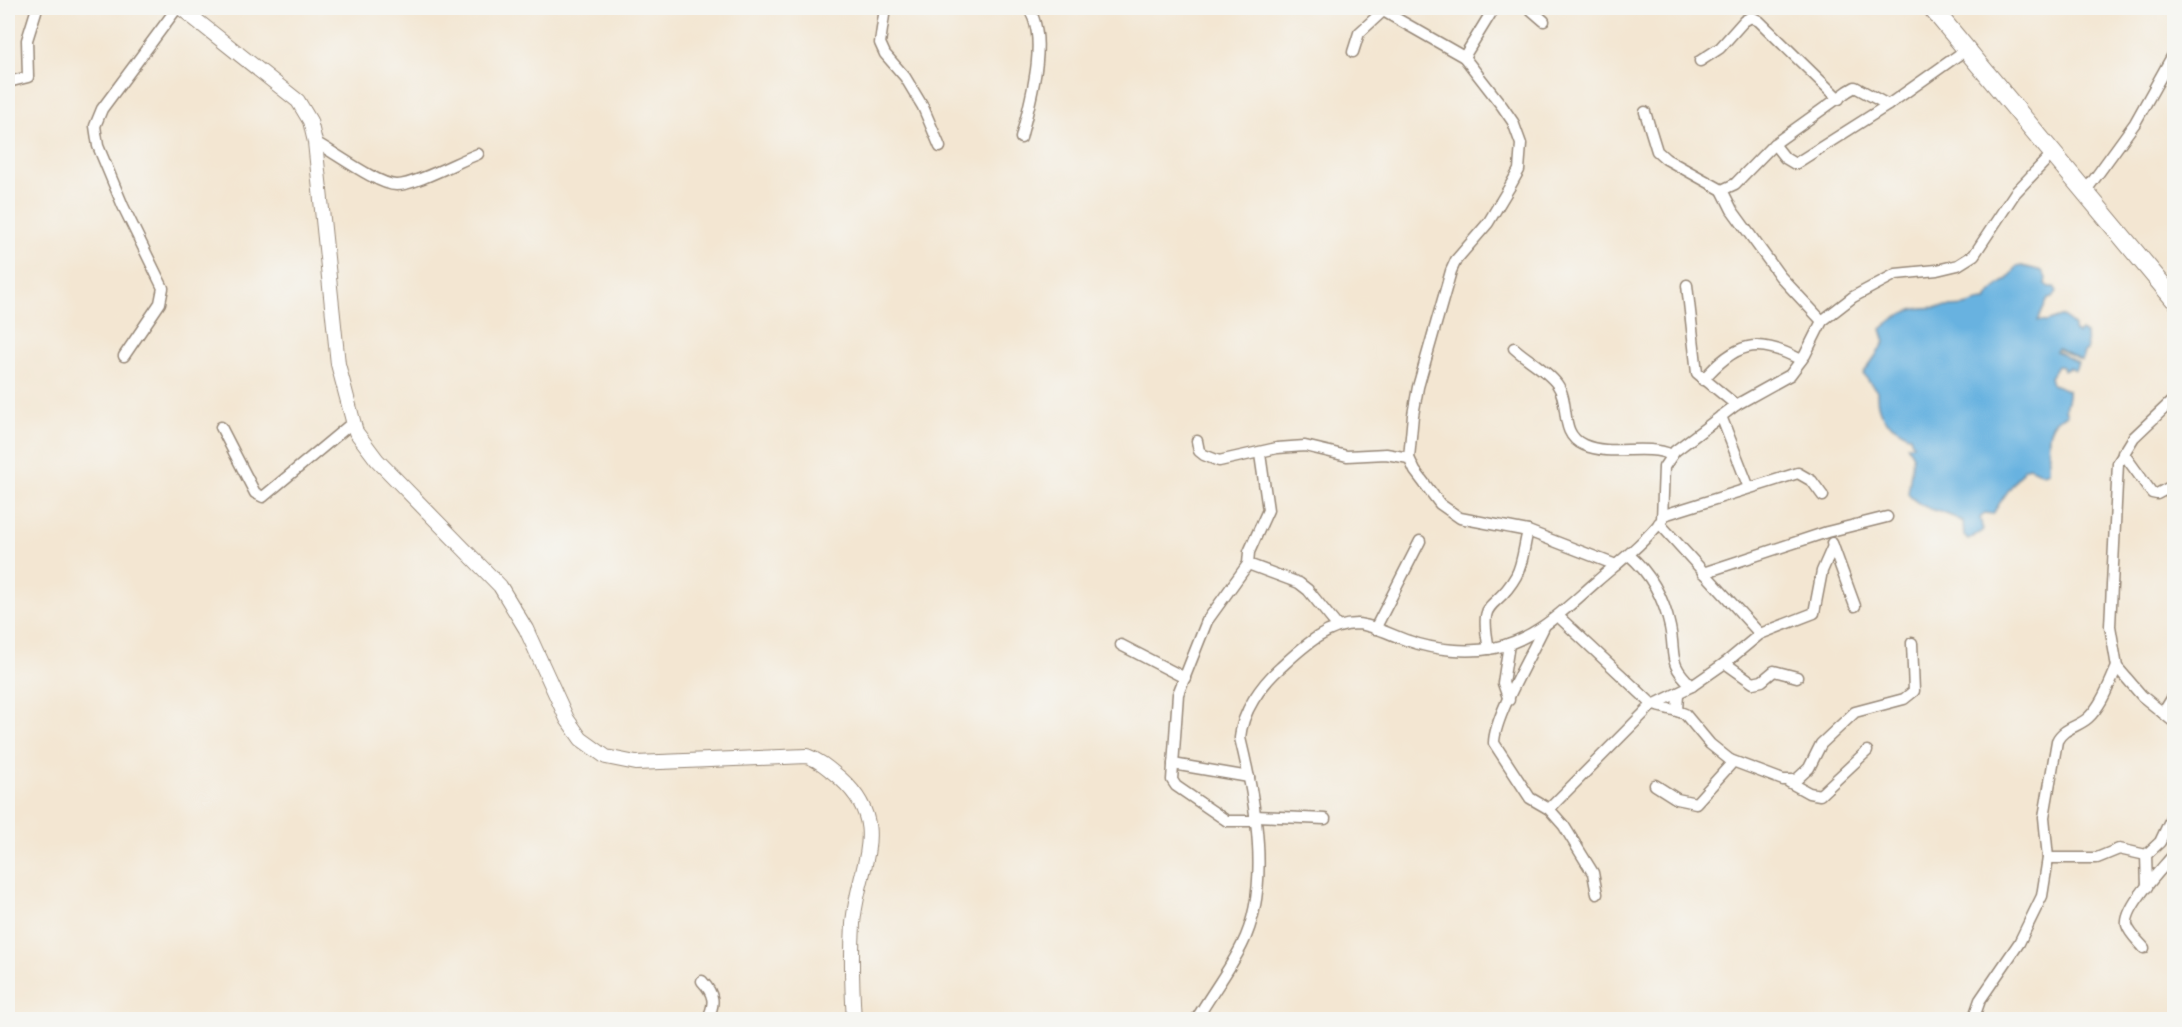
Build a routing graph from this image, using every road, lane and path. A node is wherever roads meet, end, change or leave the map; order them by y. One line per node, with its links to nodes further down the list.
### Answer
1 (37, 8): 16 (street)
2 (179, 8): 21 (street); 33 (street)
3 (885, 8): 23 (street)
4 (1028, 8): 20 (street)
5 (1494, 8): 14 (street)
6 (1529, 8): 10 (street)
7 (1932, 8): 11 (highway)
8 (1945, 8): 26 (highway)
9 (1381, 9): 12 (street); 14 (street)
10 (1544, 21)
11 (1967, 49): 18 (street); 24 (highway)
12 (1353, 52)
13 (2175, 53): 26 (street)
14 (1464, 57): 45 (street)
15 (1700, 62): 17 (street)
16 (8, 81)
17 (1839, 99): 18 (street); 22 (street)
18 (1888, 105): 22 (street)
19 (1645, 112): 27 (street)
20 (1021, 138)
21 (315, 142): 25 (street); 39 (street)
22 (1774, 144): 27 (street)
23 (940, 147)
24 (2052, 153): 30 (highway); 31 (street)
25 (478, 154)
26 (2090, 185): 29 (highway)
27 (1722, 190): 31 (street)
28 (1687, 285): 35 (street)
29 (2175, 285)
30 (2175, 298)
31 (1822, 321): 34 (street)
32 (1514, 348): 44 (street)
33 (124, 356)
34 (1802, 360): 35 (street); 37 (street)
35 (1703, 380): 37 (street)
36 (2175, 399): 42 (street)
37 (1737, 405): 38 (street)
38 (1721, 416): 44 (street); 47 (street)
39 (352, 423): 40 (street); 99 (street)
40 (221, 427)
41 (1197, 441): 43 (street)
42 (2123, 453): 46 (street); 70 (street)
43 (1260, 454): 45 (street); 56 (street)
44 (1672, 455): 50 (street)
45 (1409, 458): 51 (street)
46 (2175, 485)
47 (1749, 488): 48 (street); 50 (street)
48 (1823, 496)
49 (1887, 517): 52 (street)
50 (1662, 519): 55 (street); 58 (street)
51 (1528, 531): 57 (street); 68 (street)
52 (1827, 532): 54 (street); 58 (street)
53 (1420, 541): 63 (street)
54 (1833, 546): 59 (street); 64 (street)
55 (1629, 555): 57 (street); 73 (street)
56 (1248, 564): 61 (street); 72 (street)
57 (1616, 564): 60 (street)
58 (1703, 573): 64 (street)
59 (1855, 606)
60 (1559, 617): 62 (street); 77 (street)
61 (1338, 627): 63 (street); 84 (street)
62 (1544, 627): 66 (street); 76 (street)
63 (1374, 629): 68 (street)
64 (1760, 634): 69 (street)
65 (1912, 643): 85 (street)
66 (1509, 644): 68 (street); 76 (street)
67 (1121, 645): 72 (street)
68 (1489, 649)
69 (1725, 663): 71 (street); 73 (street)
70 (2117, 667): 79 (street); 93 (street)
71 (1797, 677)
72 (1185, 678): 83 (street)
73 (1692, 686): 74 (street)
74 (1678, 694): 77 (street); 78 (street)
75 (2175, 695): 79 (street)
76 (1509, 700): 87 (street)
77 (1653, 705): 78 (street); 87 (street)
78 (1677, 711): 82 (street)
79 (2163, 713): 80 (street)
80 (2175, 722)
81 (1867, 751): 85 (street)
82 (1730, 760): 85 (street); 86 (street)
83 (1173, 764): 84 (street); 89 (street)
84 (1249, 777): 89 (street)
85 (1789, 782)
86 (1656, 785)
87 (1549, 809): 95 (street)
88 (2175, 812): 92 (street)
89 (1256, 818): 90 (street); 100 (street)
90 (1325, 819)
91 (2175, 854): 94 (street)
92 (2146, 855): 93 (street); 94 (street)
93 (2048, 858): 101 (street)
94 (2147, 887): 96 (street)
95 (1597, 894)
96 (2144, 948)
97 (702, 981): 98 (street)
98 (707, 1020)
99 (854, 1020)
100 (1196, 1020)
101 (1973, 1020)

